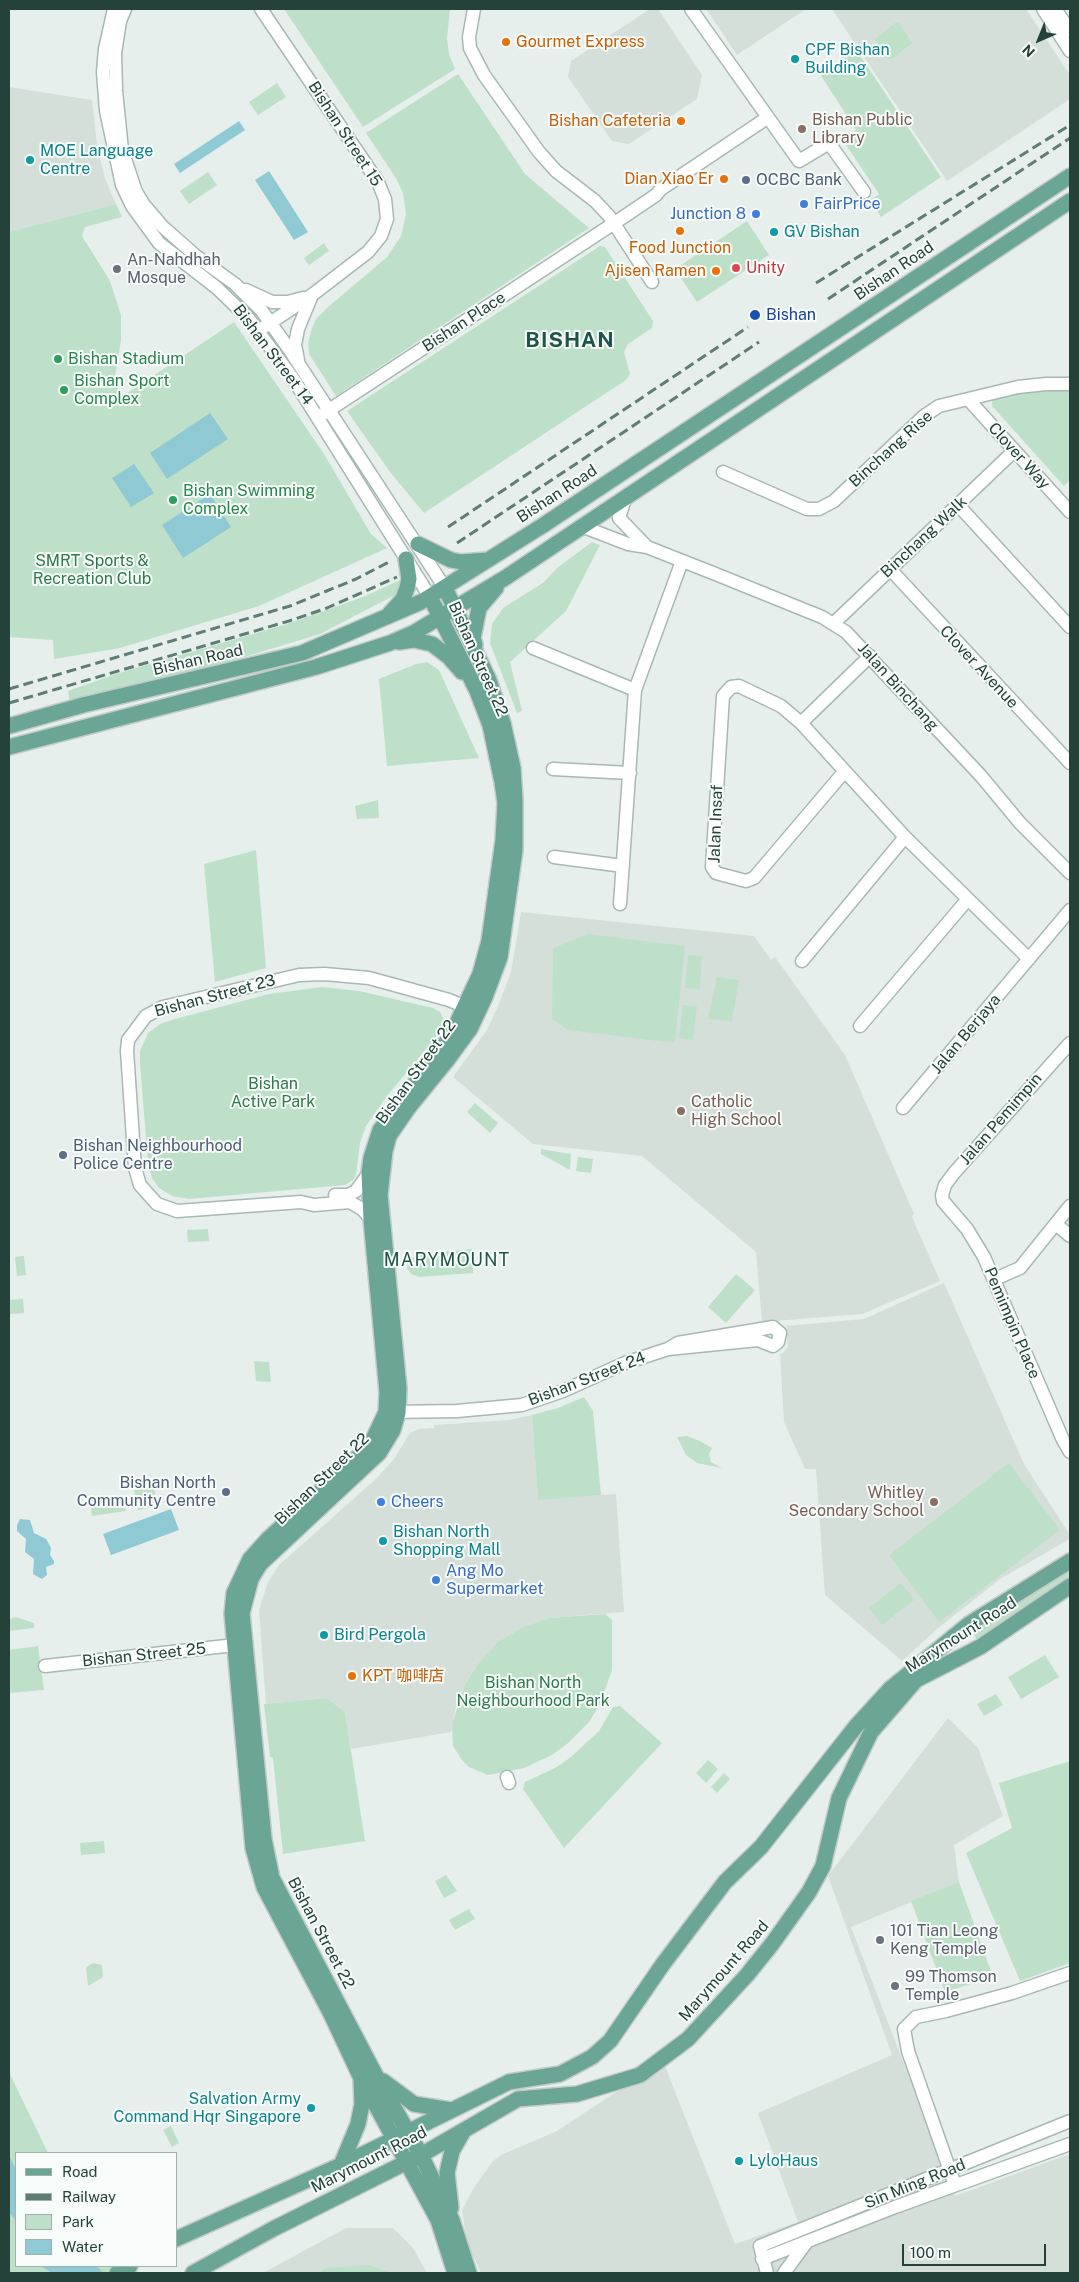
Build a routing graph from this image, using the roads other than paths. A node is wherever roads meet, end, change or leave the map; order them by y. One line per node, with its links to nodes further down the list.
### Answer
1 (114, 9): 21 (street, Bishan Street 14)
2 (125, 9): 18 (street, Bishan Street 14)
3 (261, 9): 19 (street, Bishan Street 15)
4 (474, 9): 16 (street)
5 (691, 9): 11 (street)
6 (697, 9): 11 (street)
7 (1042, 9): 10 (street)
8 (1055, 9): 9 (street)
9 (1070, 32)
10 (1070, 50)
11 (734, 69): 12 (street)
12 (769, 121): 14 (street); 16 (street, Bishan Place)
13 (1070, 176): 36 (main road, Bishan Road)
14 (864, 192)
15 (1070, 201): 29 (main road)
16 (614, 224): 17 (street); 25 (street, Bishan Place)
17 (652, 282)
18 (235, 284): 19 (street); 20 (street, Bishan Street 14)
19 (312, 295): 20 (street, Bishan Street 15); 22 (street)
20 (270, 323): 21 (street, Bishan Street 15); 22 (street, Bishan Street 14)
21 (257, 331): 26 (street, Bishan Street 14)
22 (298, 364): 25 (street, Bishan Street 14)
23 (1070, 384): 24 (street, Binchang Rise)
24 (968, 399): 27 (street, Clover Way); 28 (street, Binchang Rise)
25 (329, 409): 26 (street); 33 (street, Bishan Street 14)
26 (323, 424): 35 (street, Bishan Street 14)
27 (1014, 451): 30 (street, Binchang Walk); 31 (street, Clover Way)
28 (723, 472)
29 (626, 496): 32 (main road); 34 (street, Jalan Binchang)
30 (959, 506): 38 (street, Binchang Walk); 46 (street)
31 (1070, 512)
32 (581, 526): 34 (street, Jalan Binchang); 39 (main road)
33 (418, 544): 36 (main road); 40 (street, Bishan Street 14)
34 (647, 547): 37 (street, Jalan Binchang)
35 (406, 559): 41 (street, Bishan Street 14); 44 (main road)
36 (488, 560): 40 (main road, Bishan Road)
37 (682, 561): 45 (street, Jalan Binchang); 51 (street)
38 (890, 569): 45 (street, Binchang Walk); 56 (street, Clover Avenue)
39 (505, 578): 42 (main road); 48 (main road)
40 (445, 588): 41 (main road, Bishan Road); 42 (main road, Bishan Street 22)
41 (430, 597): 43 (main road, Bishan Street 22); 44 (main road, Bishan Road)
42 (455, 607): 43 (main road); 48 (main road, Bishan Street 22)
43 (440, 616): 47 (main road); 52 (main road, Bishan Street 22)
44 (383, 619): 54 (main road, Bishan Road)
45 (834, 623): 50 (street, Jalan Binchang)
46 (1070, 627)
47 (390, 643): 52 (main road); 55 (main road)
48 (475, 646): 69 (main road, Bishan Street 22)
49 (532, 648): 51 (street)
50 (870, 656): 53 (street); 63 (street, Jalan Binchang)
51 (634, 690): 59 (street)
52 (477, 691): 69 (main road, Bishan Street 22)
53 (801, 723): 58 (street); 58 (street, Jalan Insaf)
54 (9, 726)
55 (9, 747)
56 (1070, 763)
57 (553, 769): 59 (street)
58 (844, 772): 60 (street)
59 (630, 773): 62 (street)
60 (905, 837): 64 (street); 68 (street)
61 (554, 857): 62 (street)
62 (623, 866): 65 (street)
63 (1070, 873)
64 (968, 898): 67 (street); 70 (street)
65 (620, 904)
66 (1070, 910): 67 (street, Jalan Berjaya)
67 (1029, 959): 72 (street, Jalan Berjaya)
68 (802, 961)
69 (471, 1010): 73 (main road, Bishan Street 22); 75 (street, Bishan Street 23); 82 (main road, Bishan Street 22)
70 (860, 1026)
71 (1070, 1043): 74 (street, Jalan Pemimpin)
72 (903, 1108)
73 (369, 1173): 75 (street, Bishan Street 23); 77 (main road, Bishan Street 22)
74 (943, 1201): 80 (street, Pemimpin Place)
75 (301, 1202): 77 (street, Bishan Street 23)
76 (1070, 1206): 78 (street)
77 (371, 1219): 82 (main road, Bishan Street 22)
78 (1056, 1224): 79 (street); 80 (street)
79 (1070, 1236)
80 (995, 1279): 83 (street, Pemimpin Place)
81 (668, 1349): 81 (street, Bishan Street 24); 82 (street, Bishan Street 24)
82 (392, 1413): 86 (main road, Bishan Street 22)
83 (1070, 1452)
84 (1070, 1561): 90 (main road, Marymount Road)
85 (1070, 1586): 92 (main road, Marymount Road)
86 (239, 1644): 87 (street, Bishan Street 25); 89 (main road, Bishan Street 22)
87 (45, 1666)
88 (1070, 1973): 98 (street)
89 (369, 2077): 90 (main road); 93 (main road, Bishan Street 22); 97 (main road)
90 (450, 2110): 93 (main road, Marymount Road)
91 (1070, 2121): 98 (street, Sin Ming Road)
92 (463, 2130): 95 (main road, Marymount Road); 100 (main road)
93 (402, 2135): 95 (main road, Bishan Street 22); 96 (main road, Bishan Street 22); 97 (main road, Marymount Road)
94 (1070, 2144): 99 (street, Sin Ming Road)
95 (421, 2155): 96 (main road, Marymount Road); 100 (main road, Bishan Street 22)
96 (406, 2162): 104 (main road, Marymount Road); 105 (main road, Bishan Street 22)
97 (341, 2165): 101 (main road, Marymount Road)
98 (950, 2171): 99 (street); 103 (street, Sin Ming Road)
99 (955, 2185): 102 (street, Sin Ming Road)
100 (452, 2220): 106 (main road)
101 (178, 2238)
102 (808, 2241): 103 (street, Sin Ming Road); 109 (street)
103 (766, 2251): 107 (street); 108 (street)
104 (193, 2273)
105 (455, 2273)
106 (469, 2273)
107 (767, 2273)
108 (778, 2273)
109 (784, 2273)

